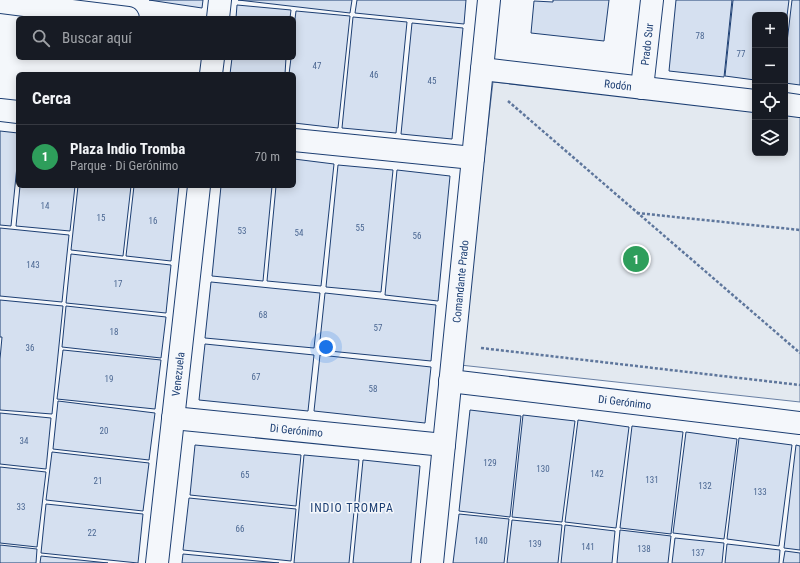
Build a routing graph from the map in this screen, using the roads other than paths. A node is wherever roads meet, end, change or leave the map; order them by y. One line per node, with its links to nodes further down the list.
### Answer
1 (220, 0): 6 (street)
2 (489, 0): 8 (street, Comandante Prado)
3 (652, 0): 10 (street, Prado Sur)
4 (0, 2): 5 (street)
5 (112, 16)
6 (218, 16)
7 (213, 60): 9 (street)
8 (482, 69): 10 (street, Rodón); 17 (street, Comandante Prado)
9 (212, 72)
10 (642, 88): 11 (street, Rodón)
11 (752, 101)
12 (788, 104): 13 (street)
13 (800, 106)
14 (0, 110): 15 (street)
15 (16, 112)
16 (296, 140): 17 (street)
17 (473, 158): 19 (street, Comandante Prado)
18 (199, 188): 20 (street, Venezuela)
19 (450, 381): 21 (street, Di Gerónimo); 22 (street, Comandante Prado)
20 (173, 418): 22 (street, Di Gerónimo); 23 (street, Venezuela)
21 (800, 423)
22 (444, 445): 24 (street, Comandante Prado)
23 (157, 563)
24 (432, 563)

